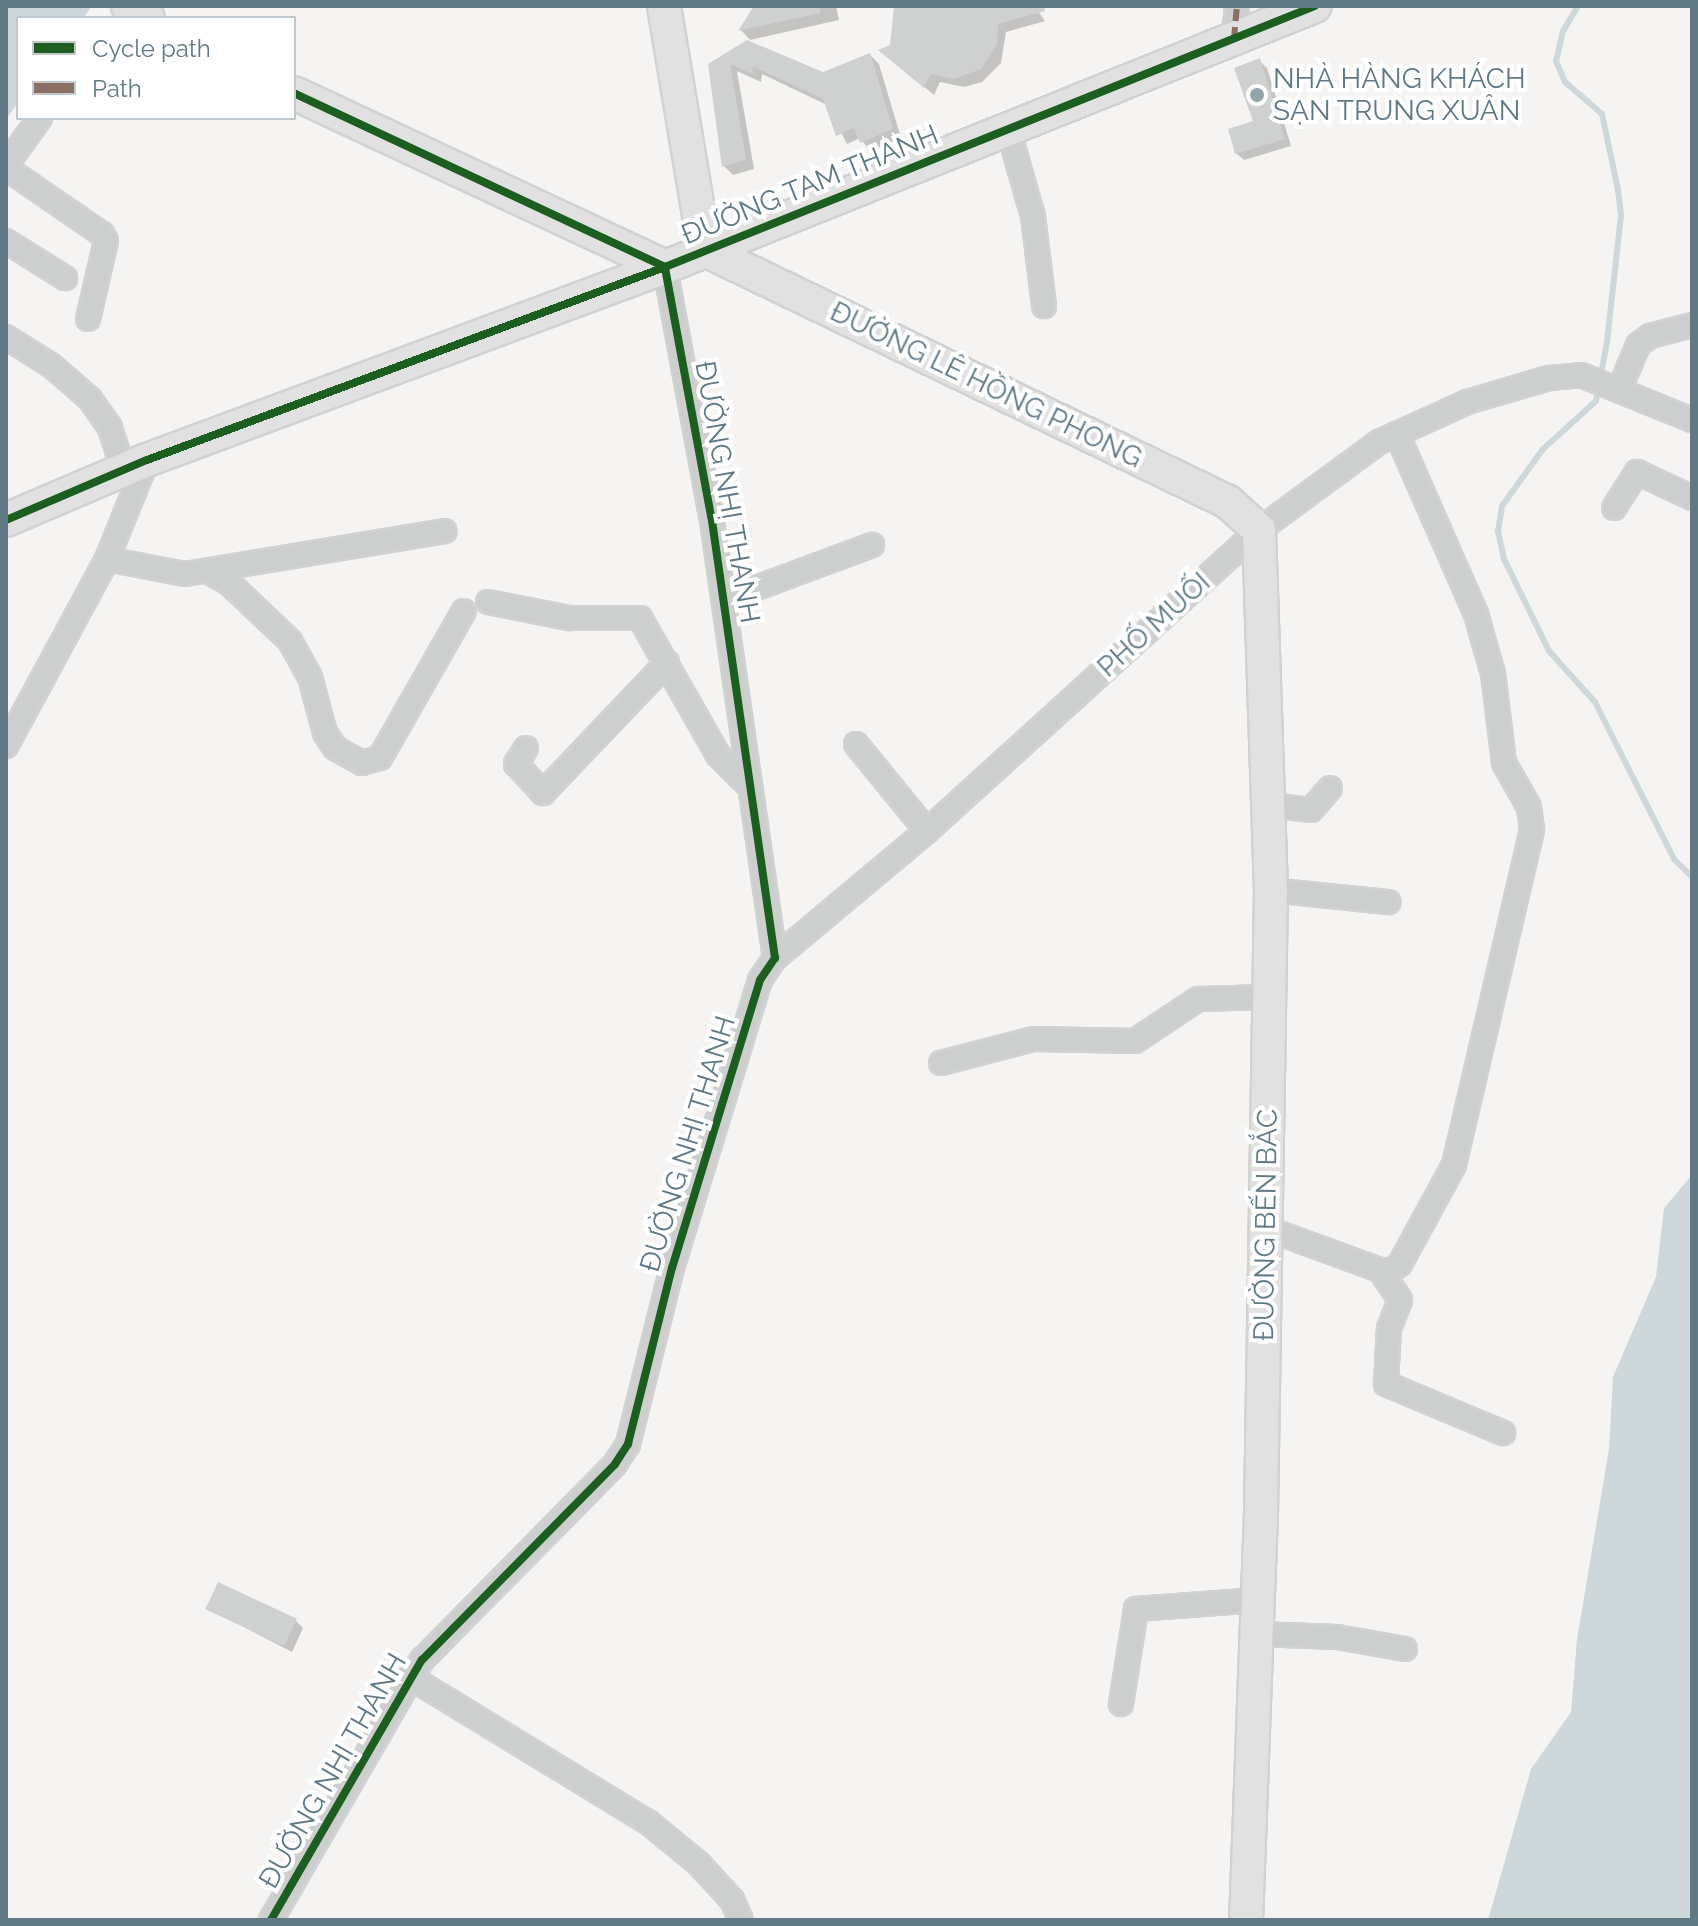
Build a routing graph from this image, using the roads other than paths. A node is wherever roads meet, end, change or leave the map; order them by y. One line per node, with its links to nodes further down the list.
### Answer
1 (664, 6): 10 (street)
2 (1237, 6): 4 (street)
3 (1315, 6): 4 (street, ĐƯỜNG TAM THANH)
4 (1234, 39): 7 (street, ĐƯỜNG TAM THANH)
5 (296, 94): 11 (street)
6 (39, 120): 8 (street)
7 (1008, 129): 10 (street, ĐƯỜNG TAM THANH); 13 (street)
8 (6, 167): 14 (street)
9 (6, 241): 12 (street)
10 (705, 250): 11 (street, ĐƯỜNG TAM THANH); 24 (street, ĐƯỜNG LÊ HỒNG PHONG)
11 (665, 267): 20 (street, ĐƯỜNG TAM THANH); 29 (street, ĐƯỜNG NHỊ THANH)
12 (65, 278)
13 (1044, 306)
14 (88, 319)
15 (1692, 325): 17 (street)
16 (6, 337): 20 (street)
17 (1617, 386): 18 (street); 19 (street, PHỐ MUỐI)
18 (1692, 420)
19 (1397, 434): 24 (street, PHỐ MUỐI); 46 (street)
20 (136, 466): 23 (street, ĐƯỜNG TAM THANH); 27 (street)
21 (1692, 498): 22 (street)
22 (1614, 508)
23 (6, 520)
24 (1259, 530): 38 (street, ĐƯỜNG BẾN BẮC); 39 (street, PHỐ MUỐI)
25 (444, 531): 28 (street)
26 (872, 545): 29 (street)
27 (107, 559): 28 (street); 34 (street)
28 (207, 571): 31 (street)
29 (724, 600): 36 (street, ĐƯỜNG NHỊ THANH)
30 (488, 602): 32 (street)
31 (464, 611)
32 (667, 663): 35 (street); 36 (street)
33 (856, 744): 39 (street)
34 (6, 746)
35 (526, 748)
36 (748, 785): 42 (street, ĐƯỜNG NHỊ THANH)
37 (1330, 788): 38 (street)
38 (1270, 805): 40 (street, ĐƯỜNG BẾN BẮC)
39 (927, 831): 42 (street, PHỐ MUỐI)
40 (1271, 890): 41 (street); 43 (street, ĐƯỜNG BẾN BẮC)
41 (1388, 902)
42 (775, 958): 51 (street, ĐƯỜNG NHỊ THANH)
43 (1270, 997): 44 (street); 45 (street, ĐƯỜNG BẾN BẮC)
44 (941, 1063)
45 (1265, 1228): 46 (street); 48 (street, ĐƯỜNG BẾN BẮC)
46 (1380, 1270): 47 (street)
47 (1503, 1433)
48 (1258, 1600): 49 (street, ĐƯỜNG BẾN BẮC); 52 (street)
49 (1257, 1634): 50 (street); 55 (street, ĐƯỜNG BẾN BẮC)
50 (1405, 1649)
51 (410, 1677): 53 (street, ĐƯỜNG NHỊ THANH); 54 (street)
52 (1121, 1704)
53 (271, 1920)
54 (741, 1920)
55 (1246, 1920)

